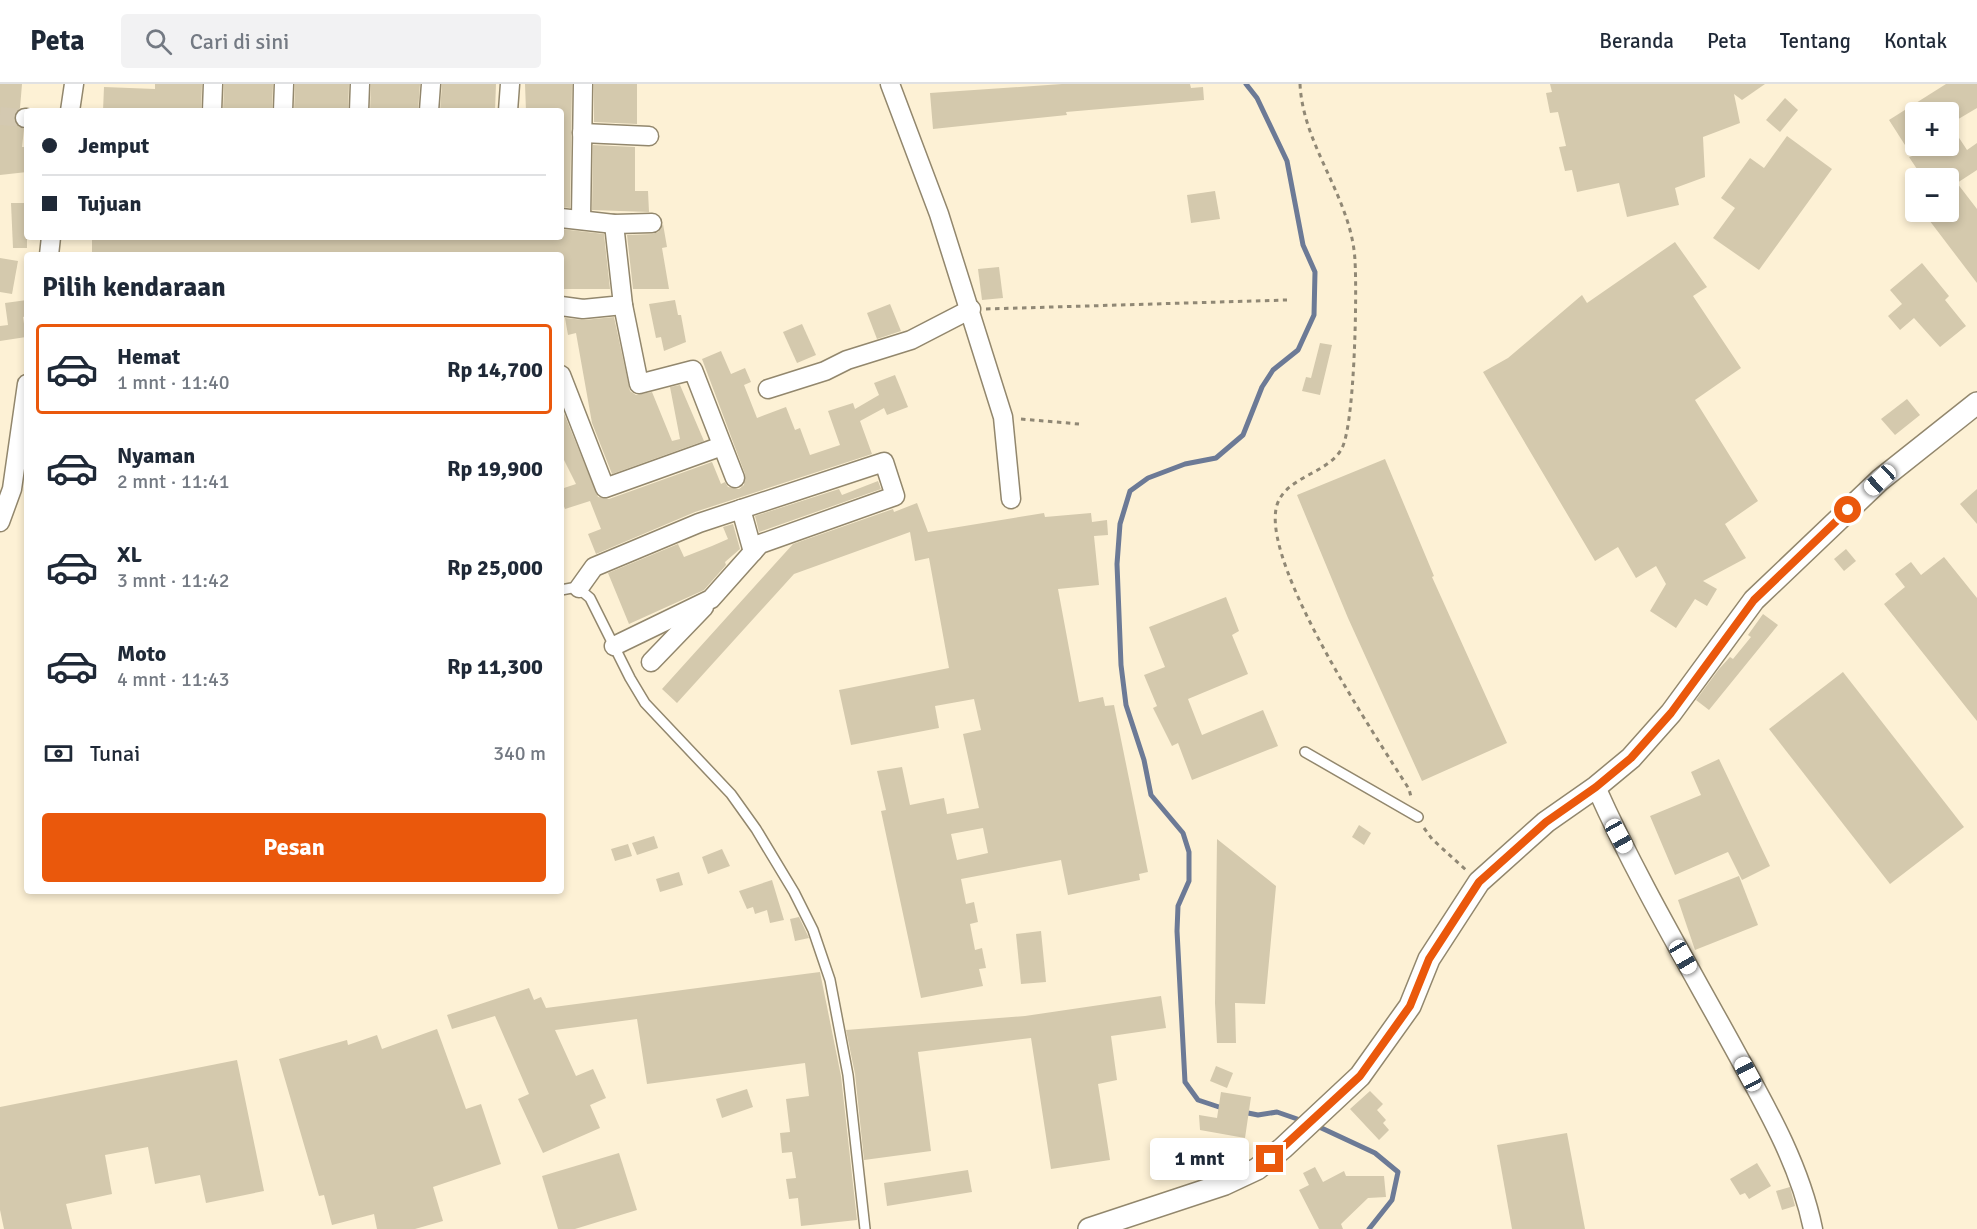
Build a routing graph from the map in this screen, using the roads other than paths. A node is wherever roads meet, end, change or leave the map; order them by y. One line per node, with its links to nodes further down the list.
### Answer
1 (74, 84): 9 (street)
2 (213, 84): 10 (street)
3 (284, 84): 11 (street)
4 (360, 84): 12 (street)
5 (431, 84): 13 (street)
6 (510, 84): 14 (street)
7 (583, 84): 15 (street)
8 (890, 84): 23 (street)
9 (70, 108)
10 (212, 108)
11 (283, 108)
12 (359, 108)
13 (429, 108)
14 (508, 108)
15 (582, 133): 16 (street); 18 (street)
16 (649, 136)
17 (564, 218): 18 (street)
18 (581, 219): 20 (street)
19 (652, 223): 20 (street)
20 (614, 224): 22 (street)
21 (564, 306): 22 (street)
22 (623, 306): 28 (street)
23 (971, 309): 25 (street); 30 (street)
24 (564, 383): 28 (street)
25 (768, 389)
26 (1977, 403): 39 (street)
27 (24, 405): 32 (street)
28 (722, 446): 29 (street)
29 (735, 478)
30 (1011, 499)
31 (741, 509): 33 (street); 33 (street); 34 (street)
32 (0, 522)
33 (753, 552): 35 (street)
34 (570, 589): 36 (lane)
35 (711, 599): 36 (street); 37 (street)
36 (614, 646): 41 (lane)
37 (651, 662)
38 (1305, 752): 40 (lane)
39 (1596, 787): 42 (street); 43 (street)
40 (1418, 817)
41 (865, 1229)
42 (1089, 1229)
43 (1813, 1229)

